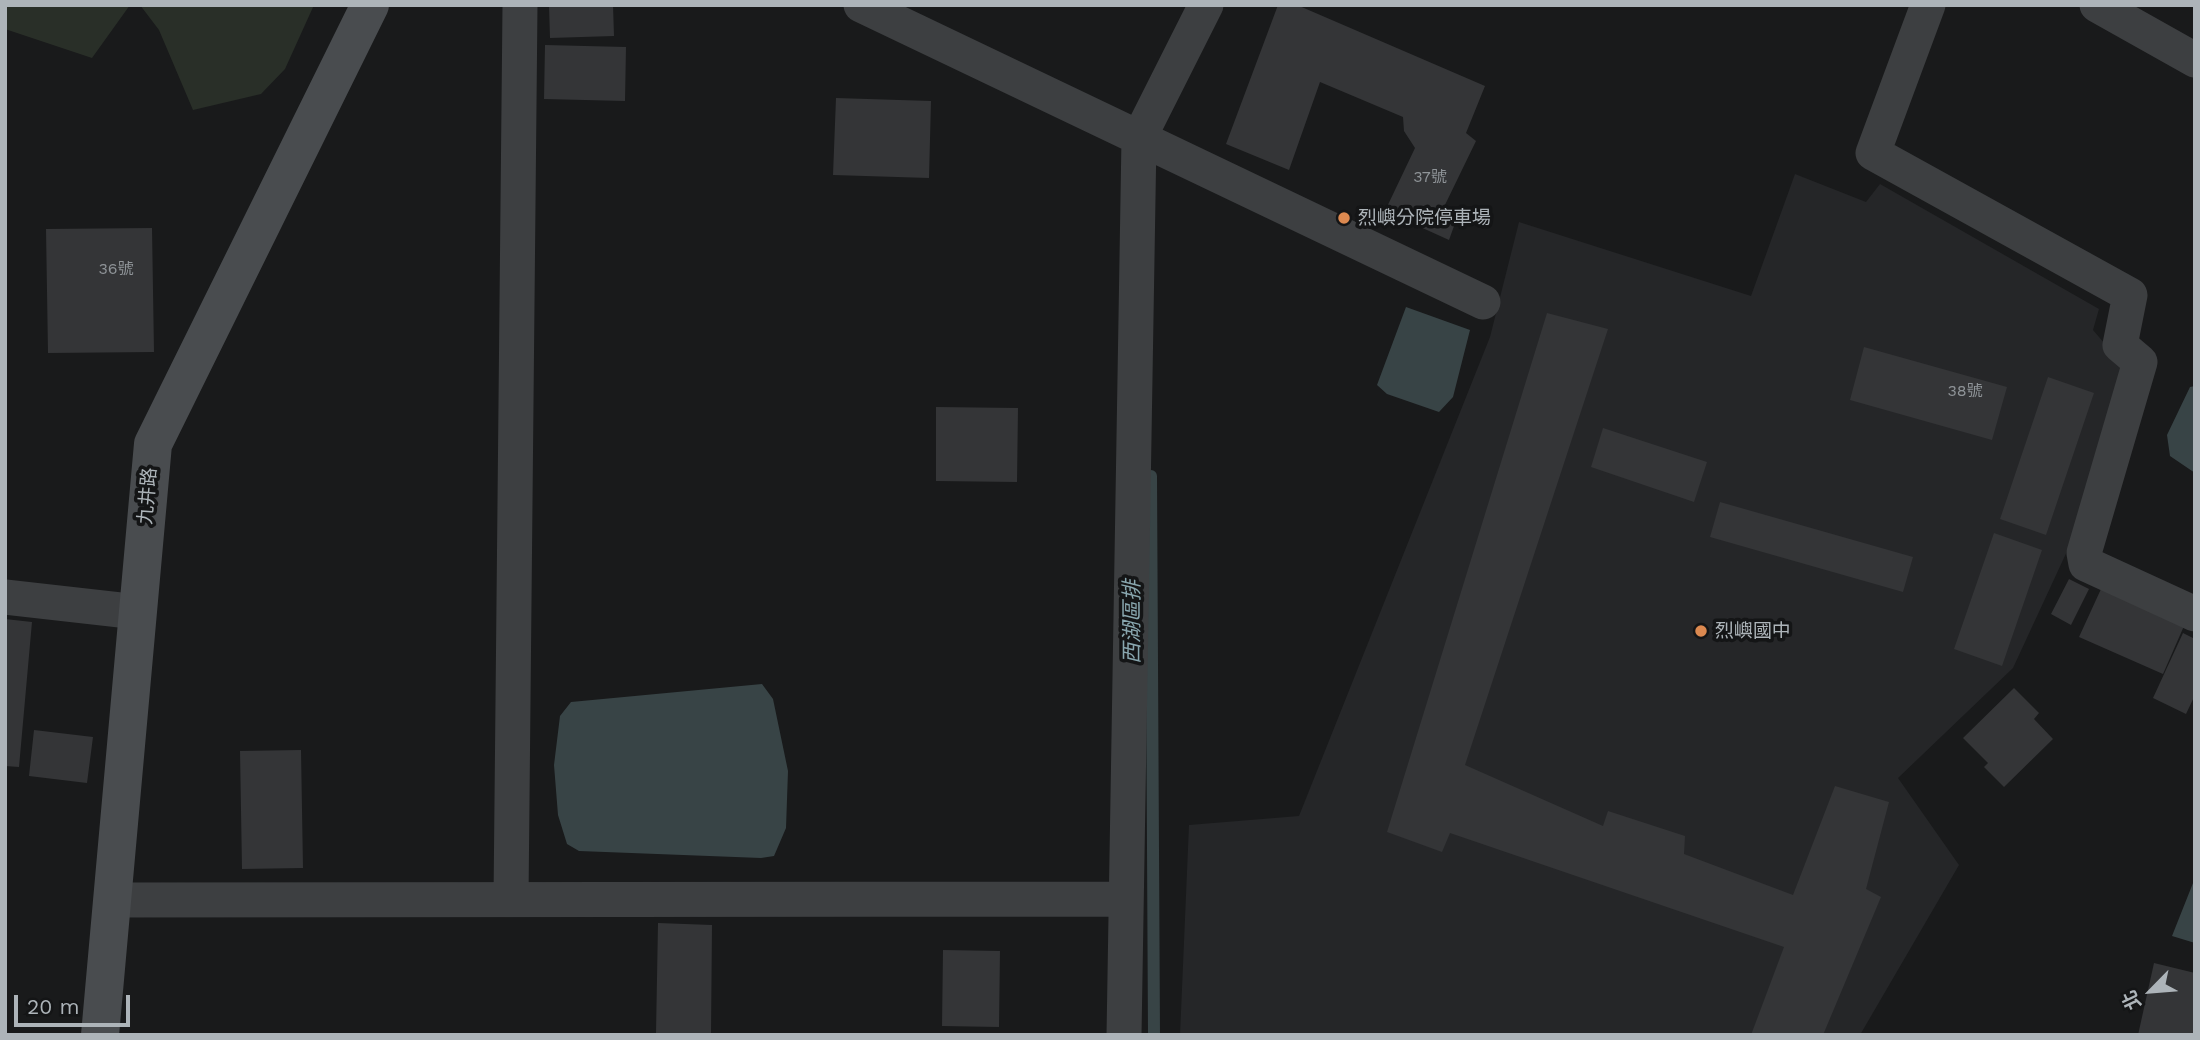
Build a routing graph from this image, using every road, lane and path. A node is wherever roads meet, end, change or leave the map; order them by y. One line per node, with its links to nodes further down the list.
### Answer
1 (370, 5): 11 (main road, 九井路)
2 (520, 5): 13 (street)
3 (861, 5): 8 (street)
4 (1206, 5): 8 (street)
5 (1928, 5): 12 (street)
6 (2097, 5): 7 (street)
7 (2195, 61)
8 (1139, 138): 9 (street); 14 (street)
9 (1483, 302)
10 (5, 597): 11 (street)
11 (138, 612): 15 (main road, 九井路)
12 (2195, 614)
13 (511, 899): 14 (street); 15 (street)
14 (1124, 899): 17 (street)
15 (112, 900): 16 (main road, 九井路)
16 (100, 1035)
17 (1124, 1035)

